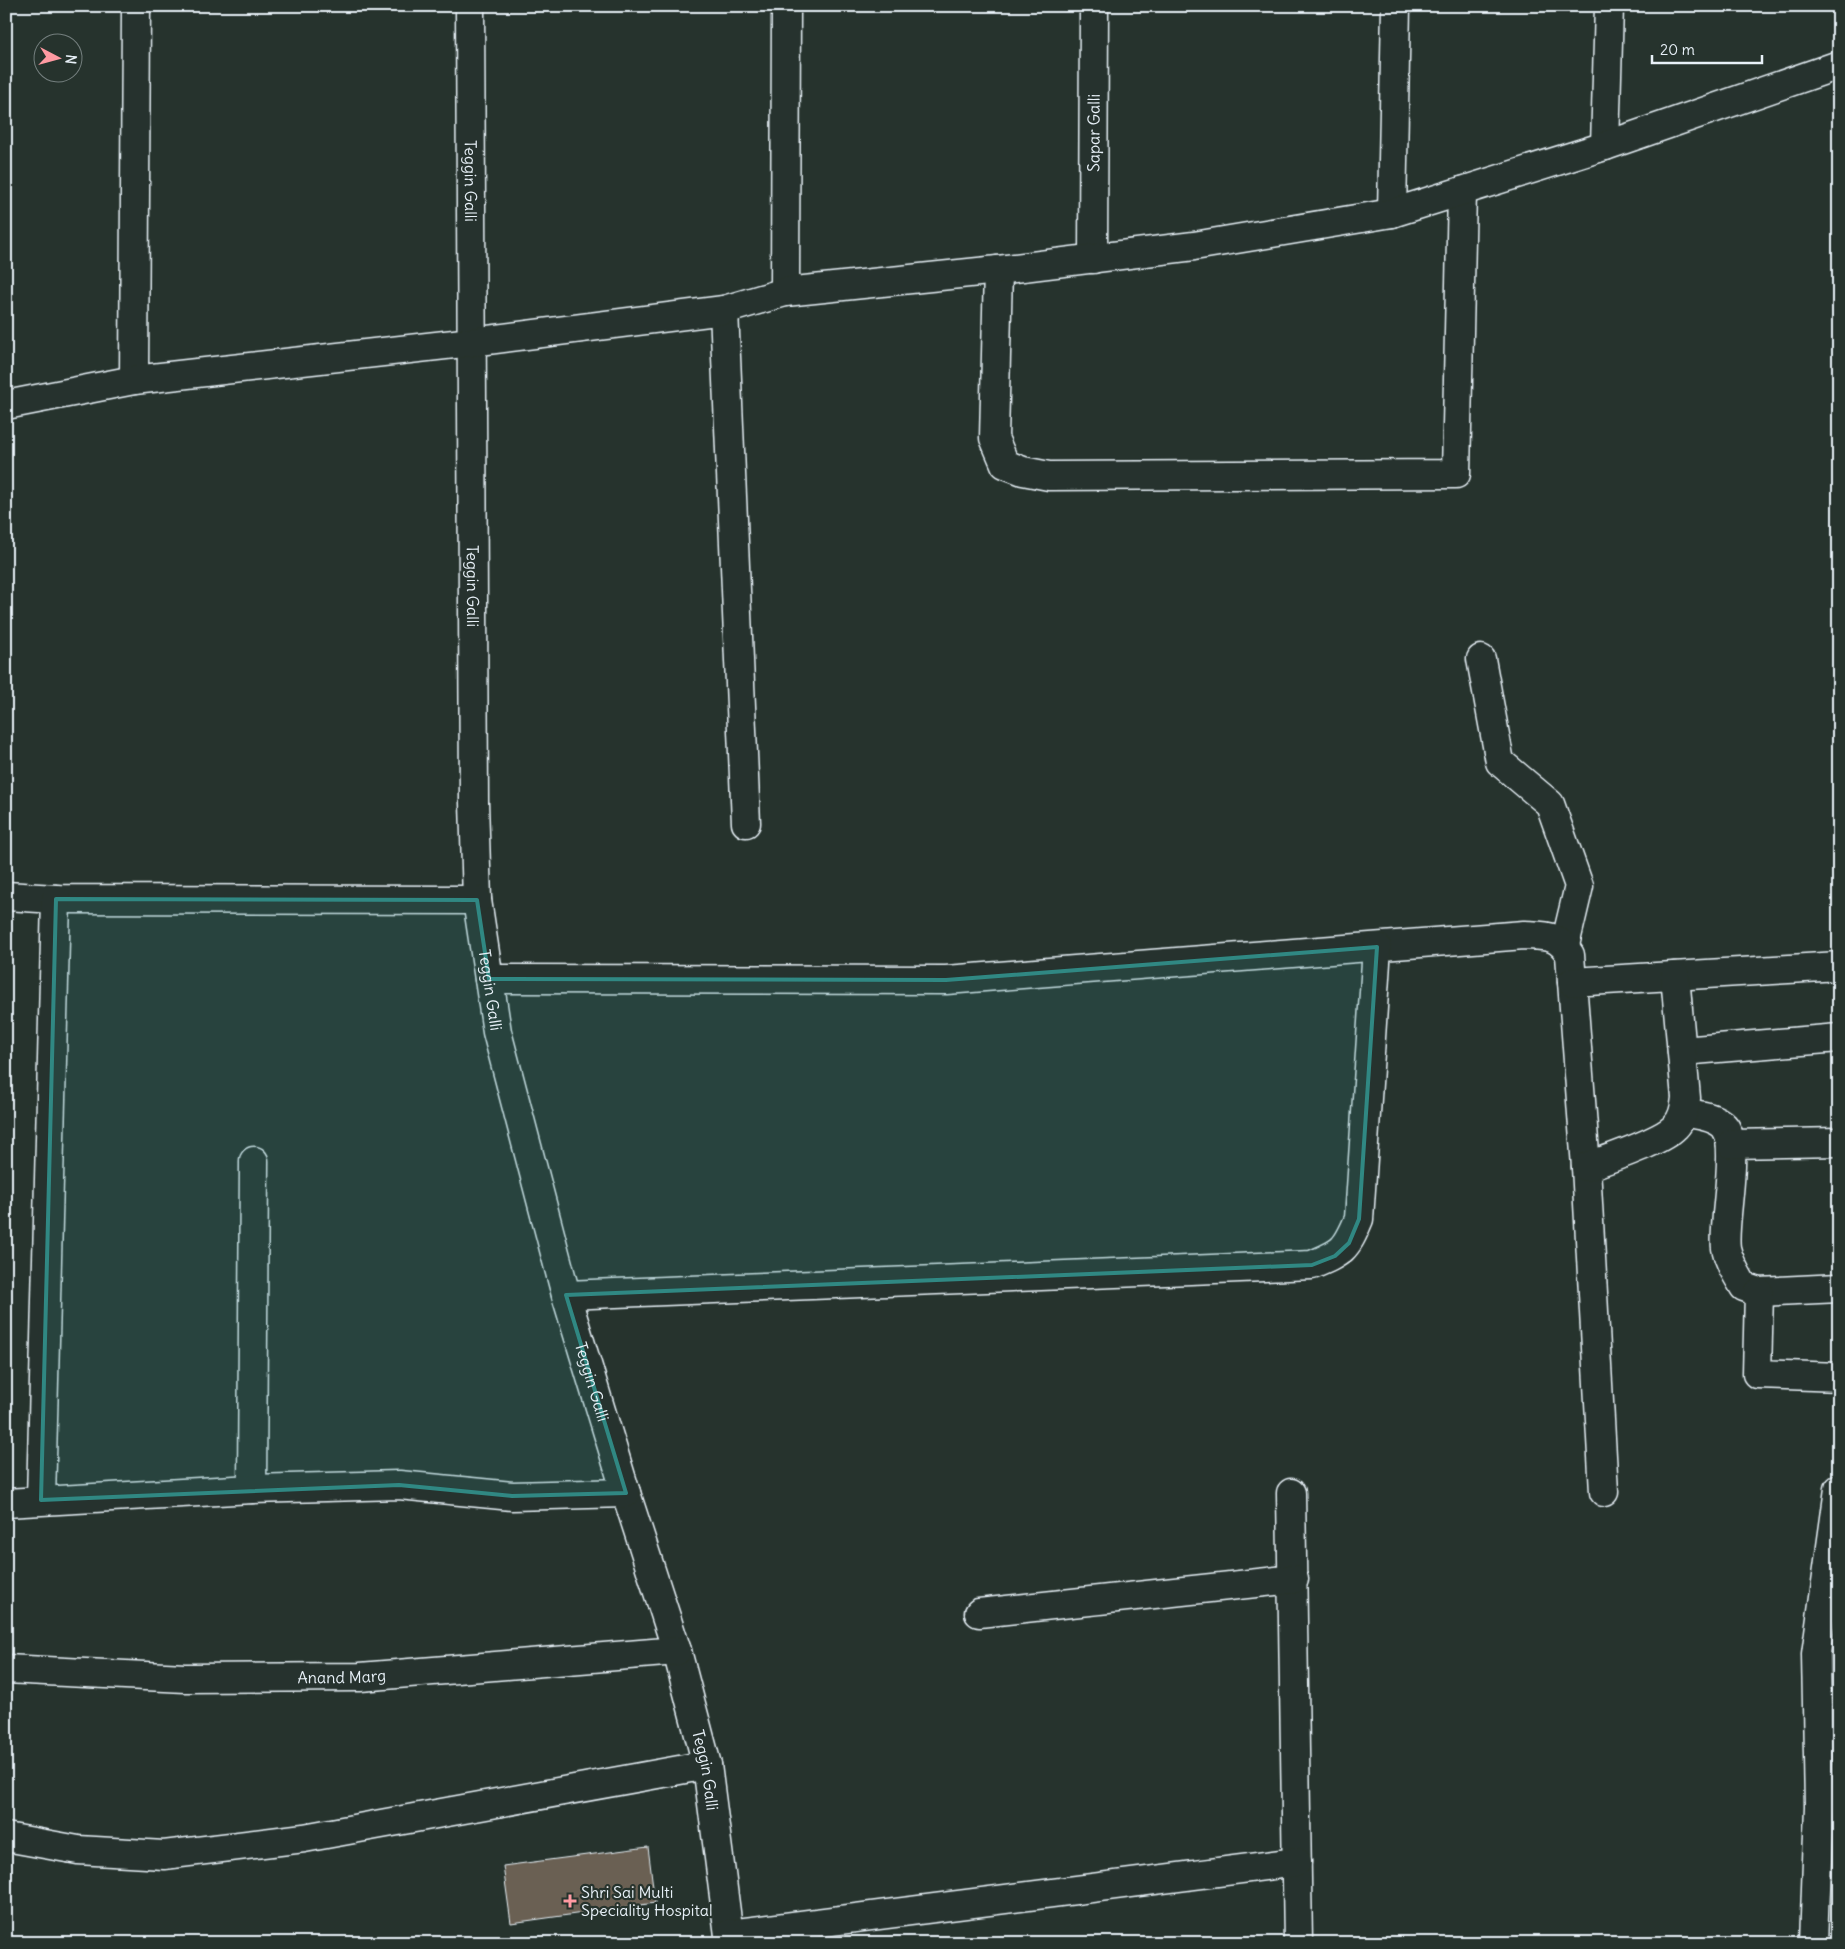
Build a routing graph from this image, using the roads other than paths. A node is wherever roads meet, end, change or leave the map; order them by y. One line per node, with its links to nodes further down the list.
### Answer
1 (136, 6): 16 (street)
2 (470, 6): 15 (street, Teggin Galli)
3 (786, 6): 13 (street)
4 (1094, 6): 11 (street, Sapar Galli)
5 (1396, 6): 10 (street)
6 (1609, 6): 8 (street)
7 (1839, 65): 8 (street)
8 (1605, 146): 9 (street)
9 (1462, 191): 10 (street); 12 (street)
10 (1392, 213): 11 (street)
11 (1093, 259): 12 (street)
12 (998, 270): 13 (street)
13 (785, 292): 14 (street)
14 (724, 310): 15 (street); 19 (street)
15 (472, 342): 16 (street); 22 (street, Teggin Galli)
16 (134, 380): 17 (street)
17 (6, 405)
18 (1481, 659): 23 (street)
19 (746, 823)
20 (6, 896): 21 (street)
21 (56, 899): 22 (street); 45 (street)
22 (477, 900): 27 (street, Teggin Galli)
23 (1565, 946): 24 (street); 28 (street)
24 (1377, 947): 27 (street); 38 (street)
25 (1839, 966): 26 (street)
26 (1675, 976): 28 (street); 30 (street)
27 (489, 979): 38 (street, Teggin Galli)
28 (1572, 982): 35 (street)
29 (1839, 1038): 30 (street)
30 (1682, 1051): 31 (street)
31 (1684, 1112): 33 (street); 35 (street)
32 (1839, 1142): 33 (street)
33 (1731, 1144): 37 (street)
34 (254, 1160): 41 (street)
35 (1586, 1167): 43 (street)
36 (1839, 1288): 37 (street)
37 (1759, 1292): 39 (street)
38 (566, 1295): 44 (street, Teggin Galli)
39 (1839, 1377)
40 (1839, 1488): 52 (street)
41 (252, 1490): 44 (street); 45 (street)
42 (1292, 1492): 47 (street)
43 (1604, 1492)
44 (626, 1493): 49 (street, Teggin Galli)
45 (41, 1500): 46 (street)
46 (6, 1503)
47 (1294, 1580): 48 (street); 54 (street)
48 (979, 1613)
49 (677, 1651): 50 (street, Anand Marg); 51 (street, Teggin Galli)
50 (6, 1669)
51 (707, 1765): 53 (street); 55 (street, Teggin Galli)
52 (1829, 1807): 57 (street)
53 (6, 1837)
54 (1297, 1862): 55 (street); 56 (street)
55 (730, 1938)
56 (1298, 1943)
57 (1814, 1943)

